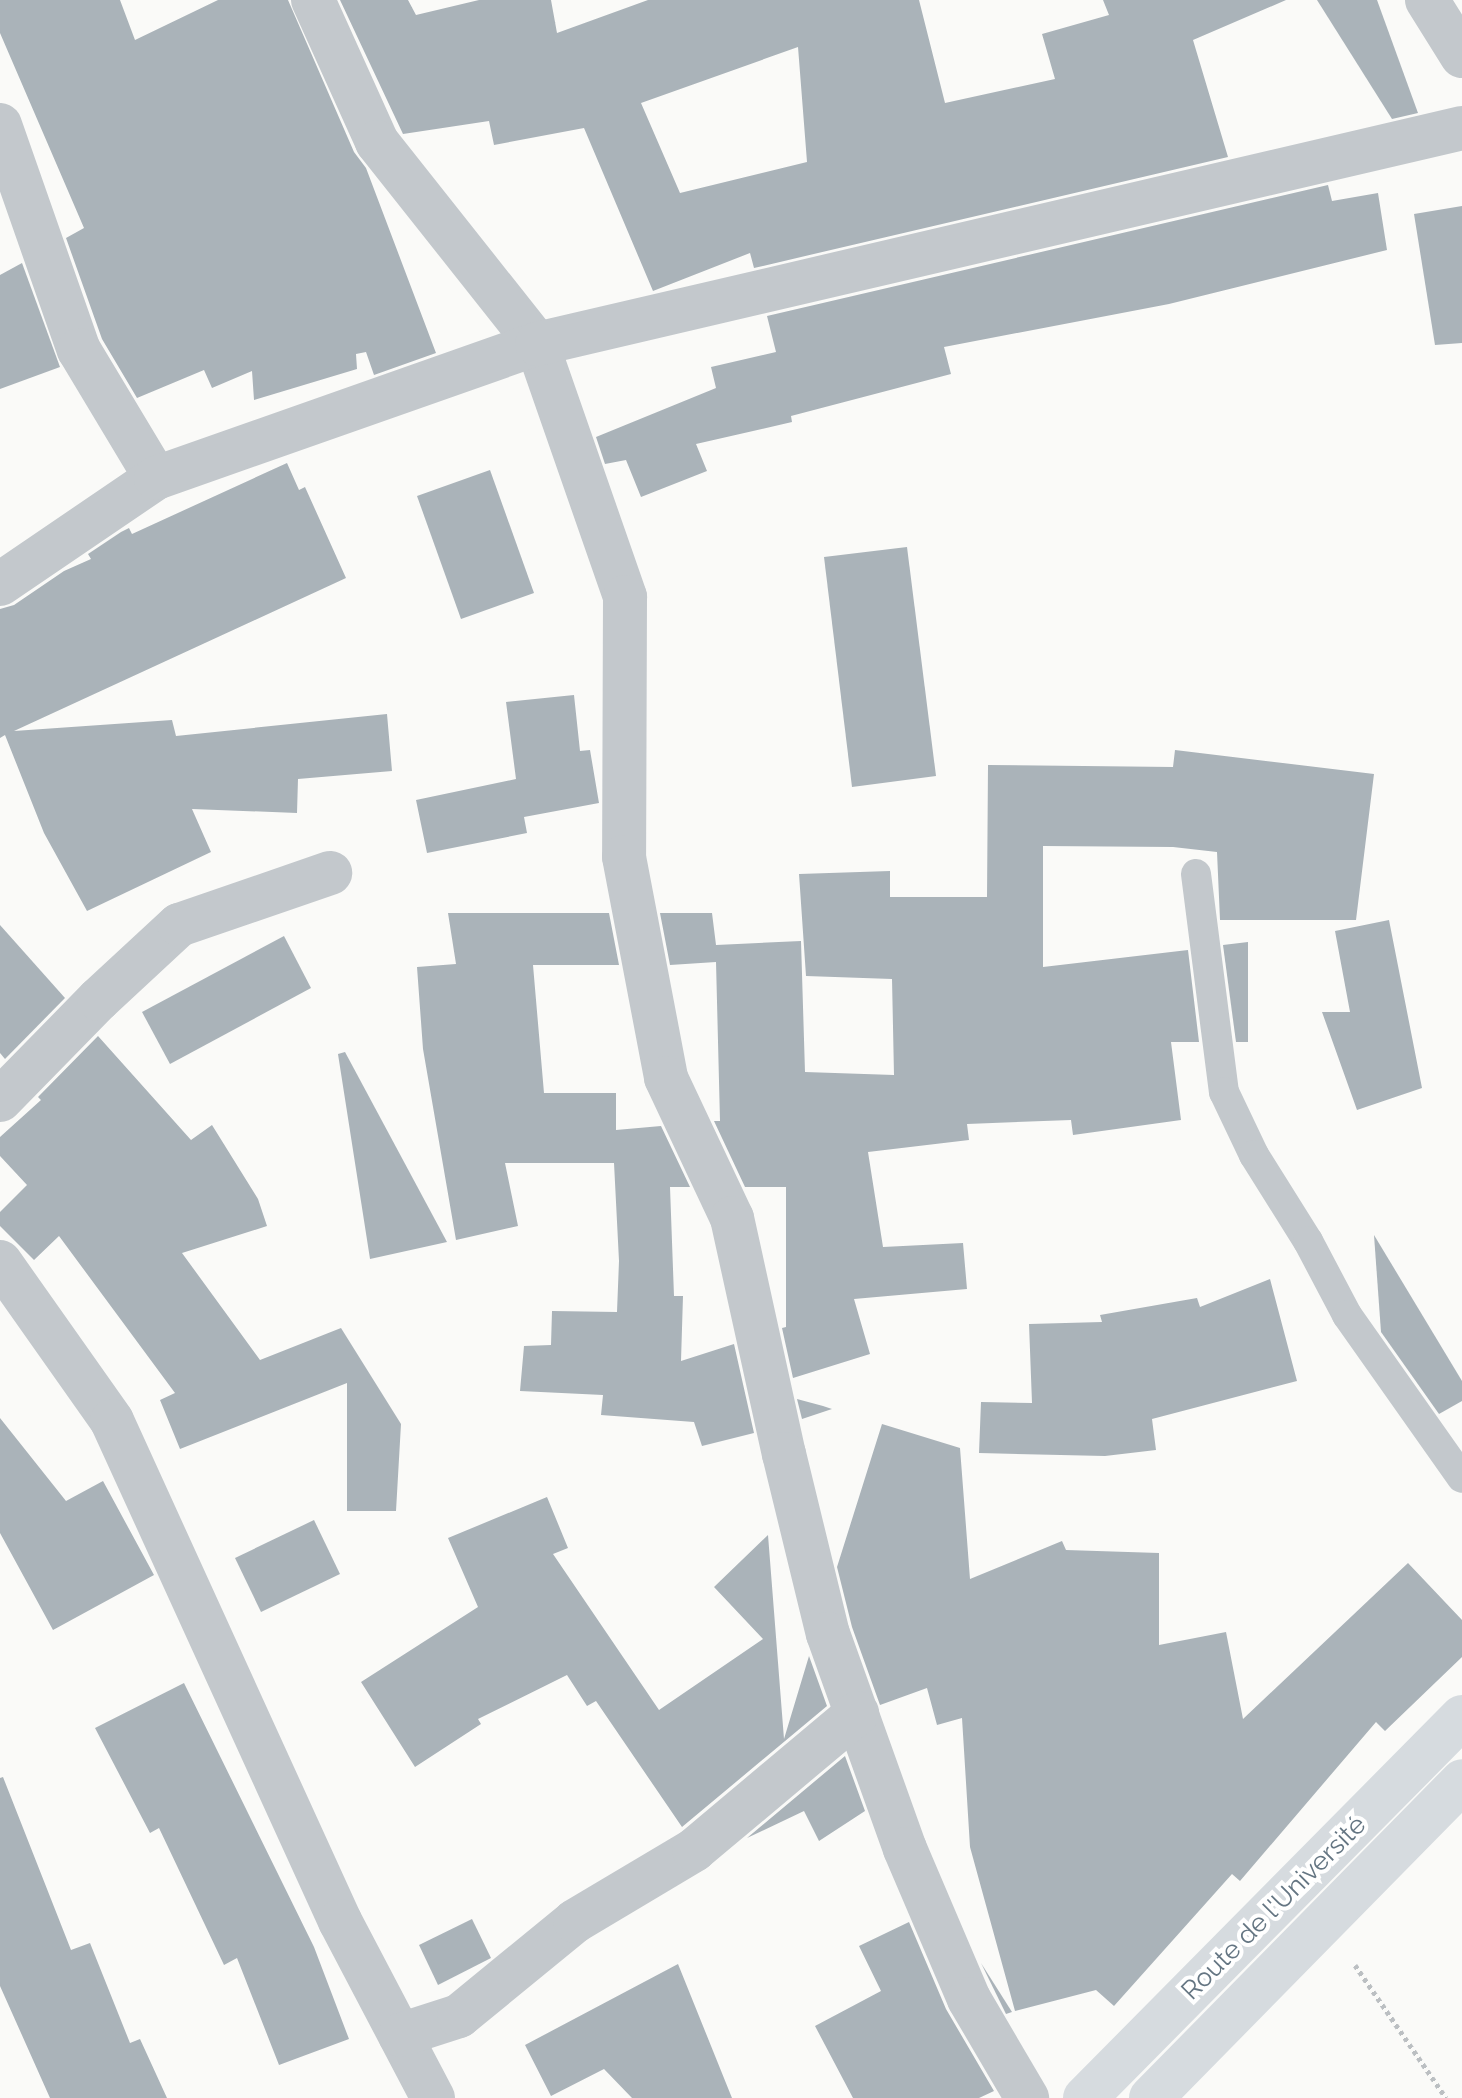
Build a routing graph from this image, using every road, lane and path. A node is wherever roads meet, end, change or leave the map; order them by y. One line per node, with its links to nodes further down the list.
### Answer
1 (313, 0): 6 (street)
2 (1427, 0): 3 (street)
3 (1462, 56)
4 (0, 125): 7 (street)
5 (1462, 128): 6 (street)
6 (537, 344): 7 (street); 14 (street)
7 (156, 478): 8 (street)
8 (0, 584)
9 (330, 873): 11 (street)
10 (1196, 874): 13 (lane)
11 (0, 1100)
12 (0, 1262): 18 (street)
13 (1462, 1478)
14 (857, 1713): 18 (street); 20 (street)
15 (1462, 1717): 21 (main road, Route de l'Université)
16 (1462, 1781): 17 (main road, Route de l'Université)
17 (1325, 1921): 22 (main road, Route de l'Université); 23 (path)
18 (400, 2035): 19 (street)
19 (433, 2098)
20 (1027, 2098)
21 (1085, 2098)
22 (1151, 2098)
23 (1446, 2098)

